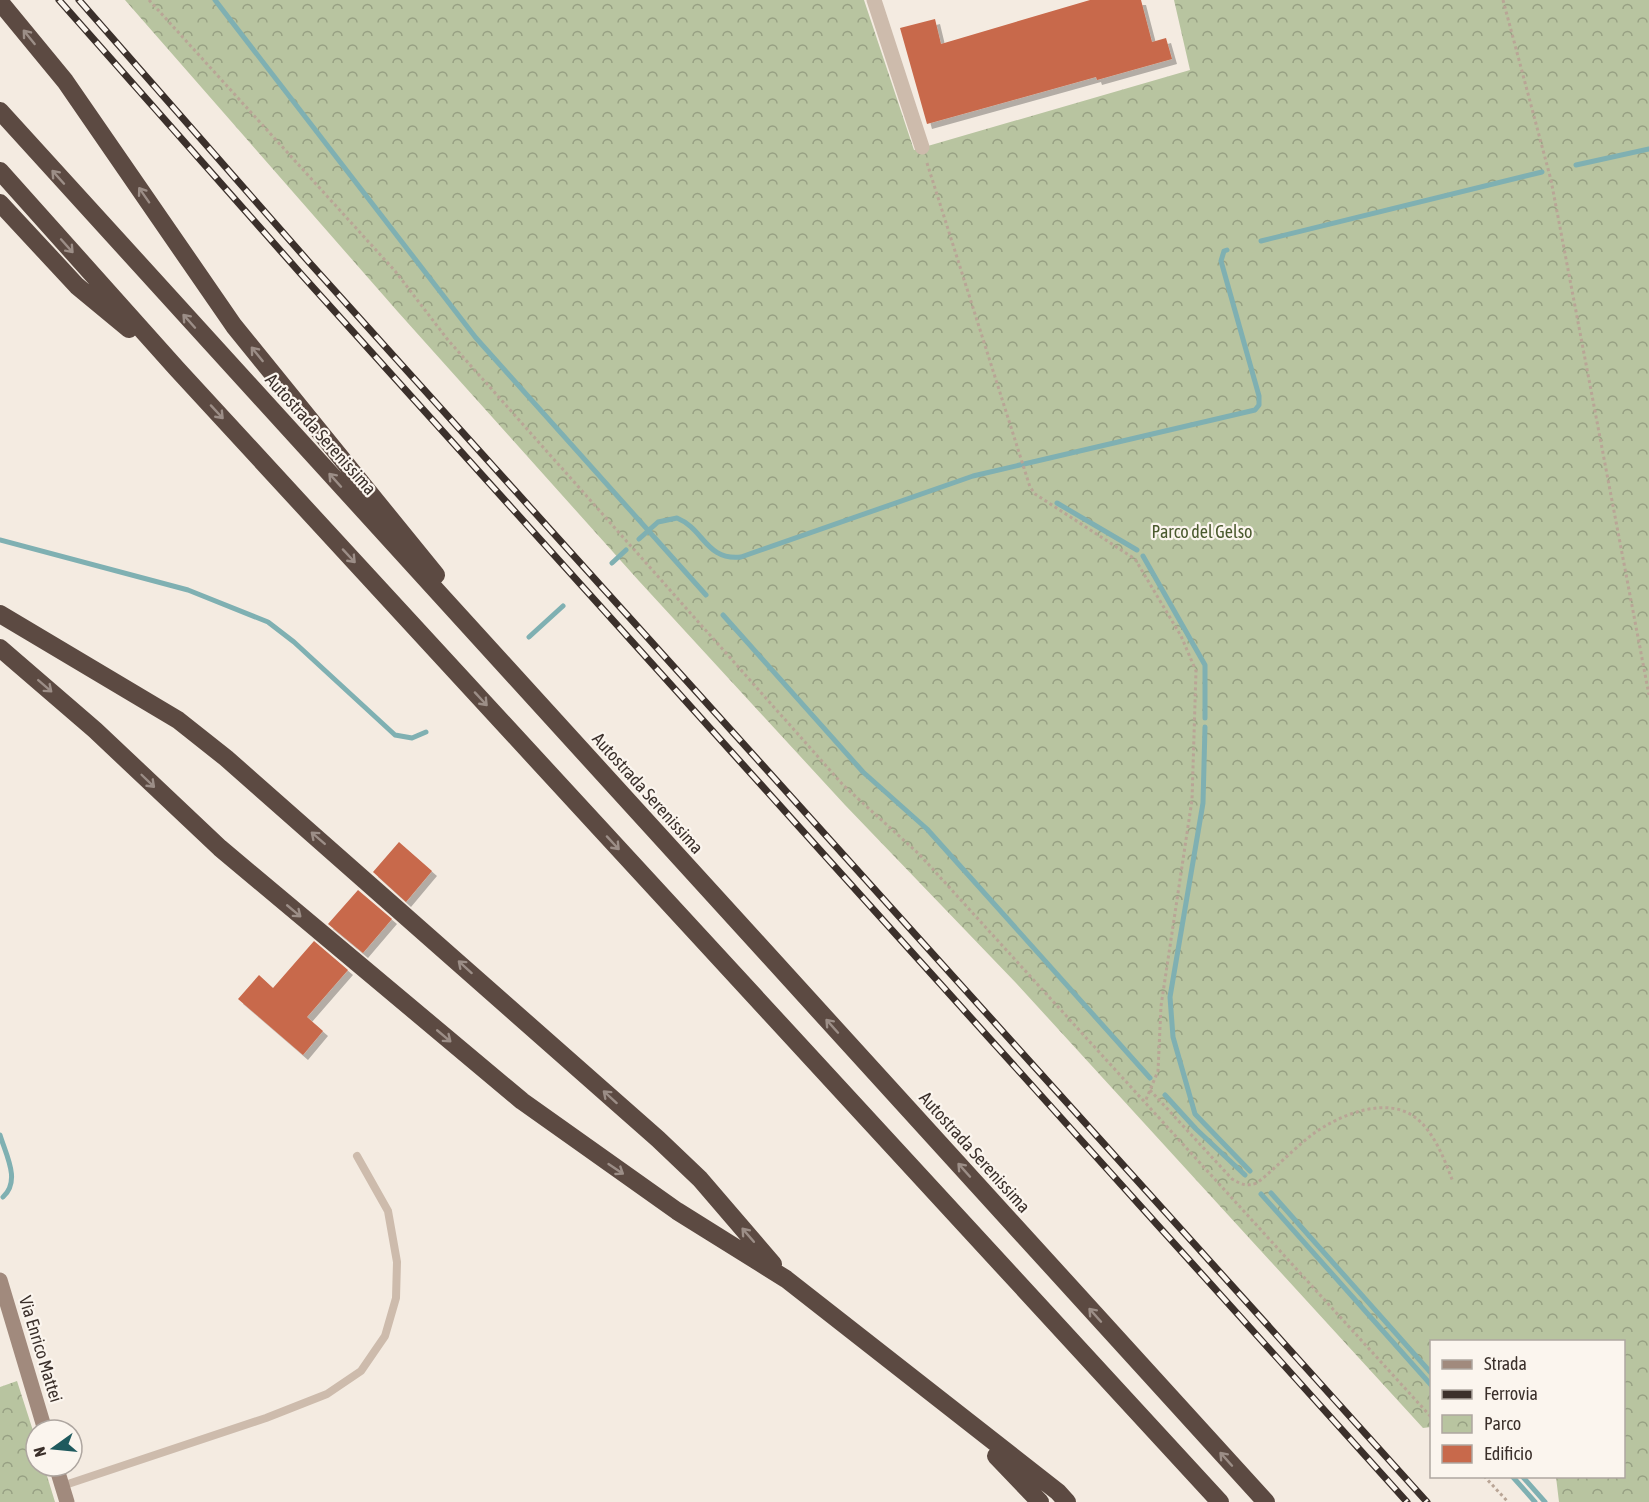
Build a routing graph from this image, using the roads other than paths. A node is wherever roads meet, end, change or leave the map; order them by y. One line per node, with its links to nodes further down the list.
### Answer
1 (874, 0): 4 (street)
2 (0, 2): 10 (highway, one-way to 2)
3 (0, 111): 10 (highway, Autostrada Serenissima, one-way to 3)
4 (922, 147)
5 (0, 171): 7 (highway, one-way to 7)
6 (0, 203): 7 (highway)
7 (177, 369): 21 (highway, one-way to 21)
8 (0, 614): 12 (highway, one-way to 8)
9 (0, 648): 12 (highway, one-way to 12)
10 (558, 725): 22 (highway, Autostrada Serenissima, one-way to 10)
11 (357, 1156): 17 (lane)
12 (786, 1279): 14 (highway)
13 (0, 1280): 15 (street, Via Enrico Mattei)
14 (951, 1409): 19 (highway); 20 (highway)
15 (41, 1418)
16 (60, 1478): 17 (street)
17 (63, 1486): 18 (street)
18 (67, 1502)
19 (1040, 1502)
20 (1067, 1502)
21 (1220, 1502)
22 (1266, 1502)

